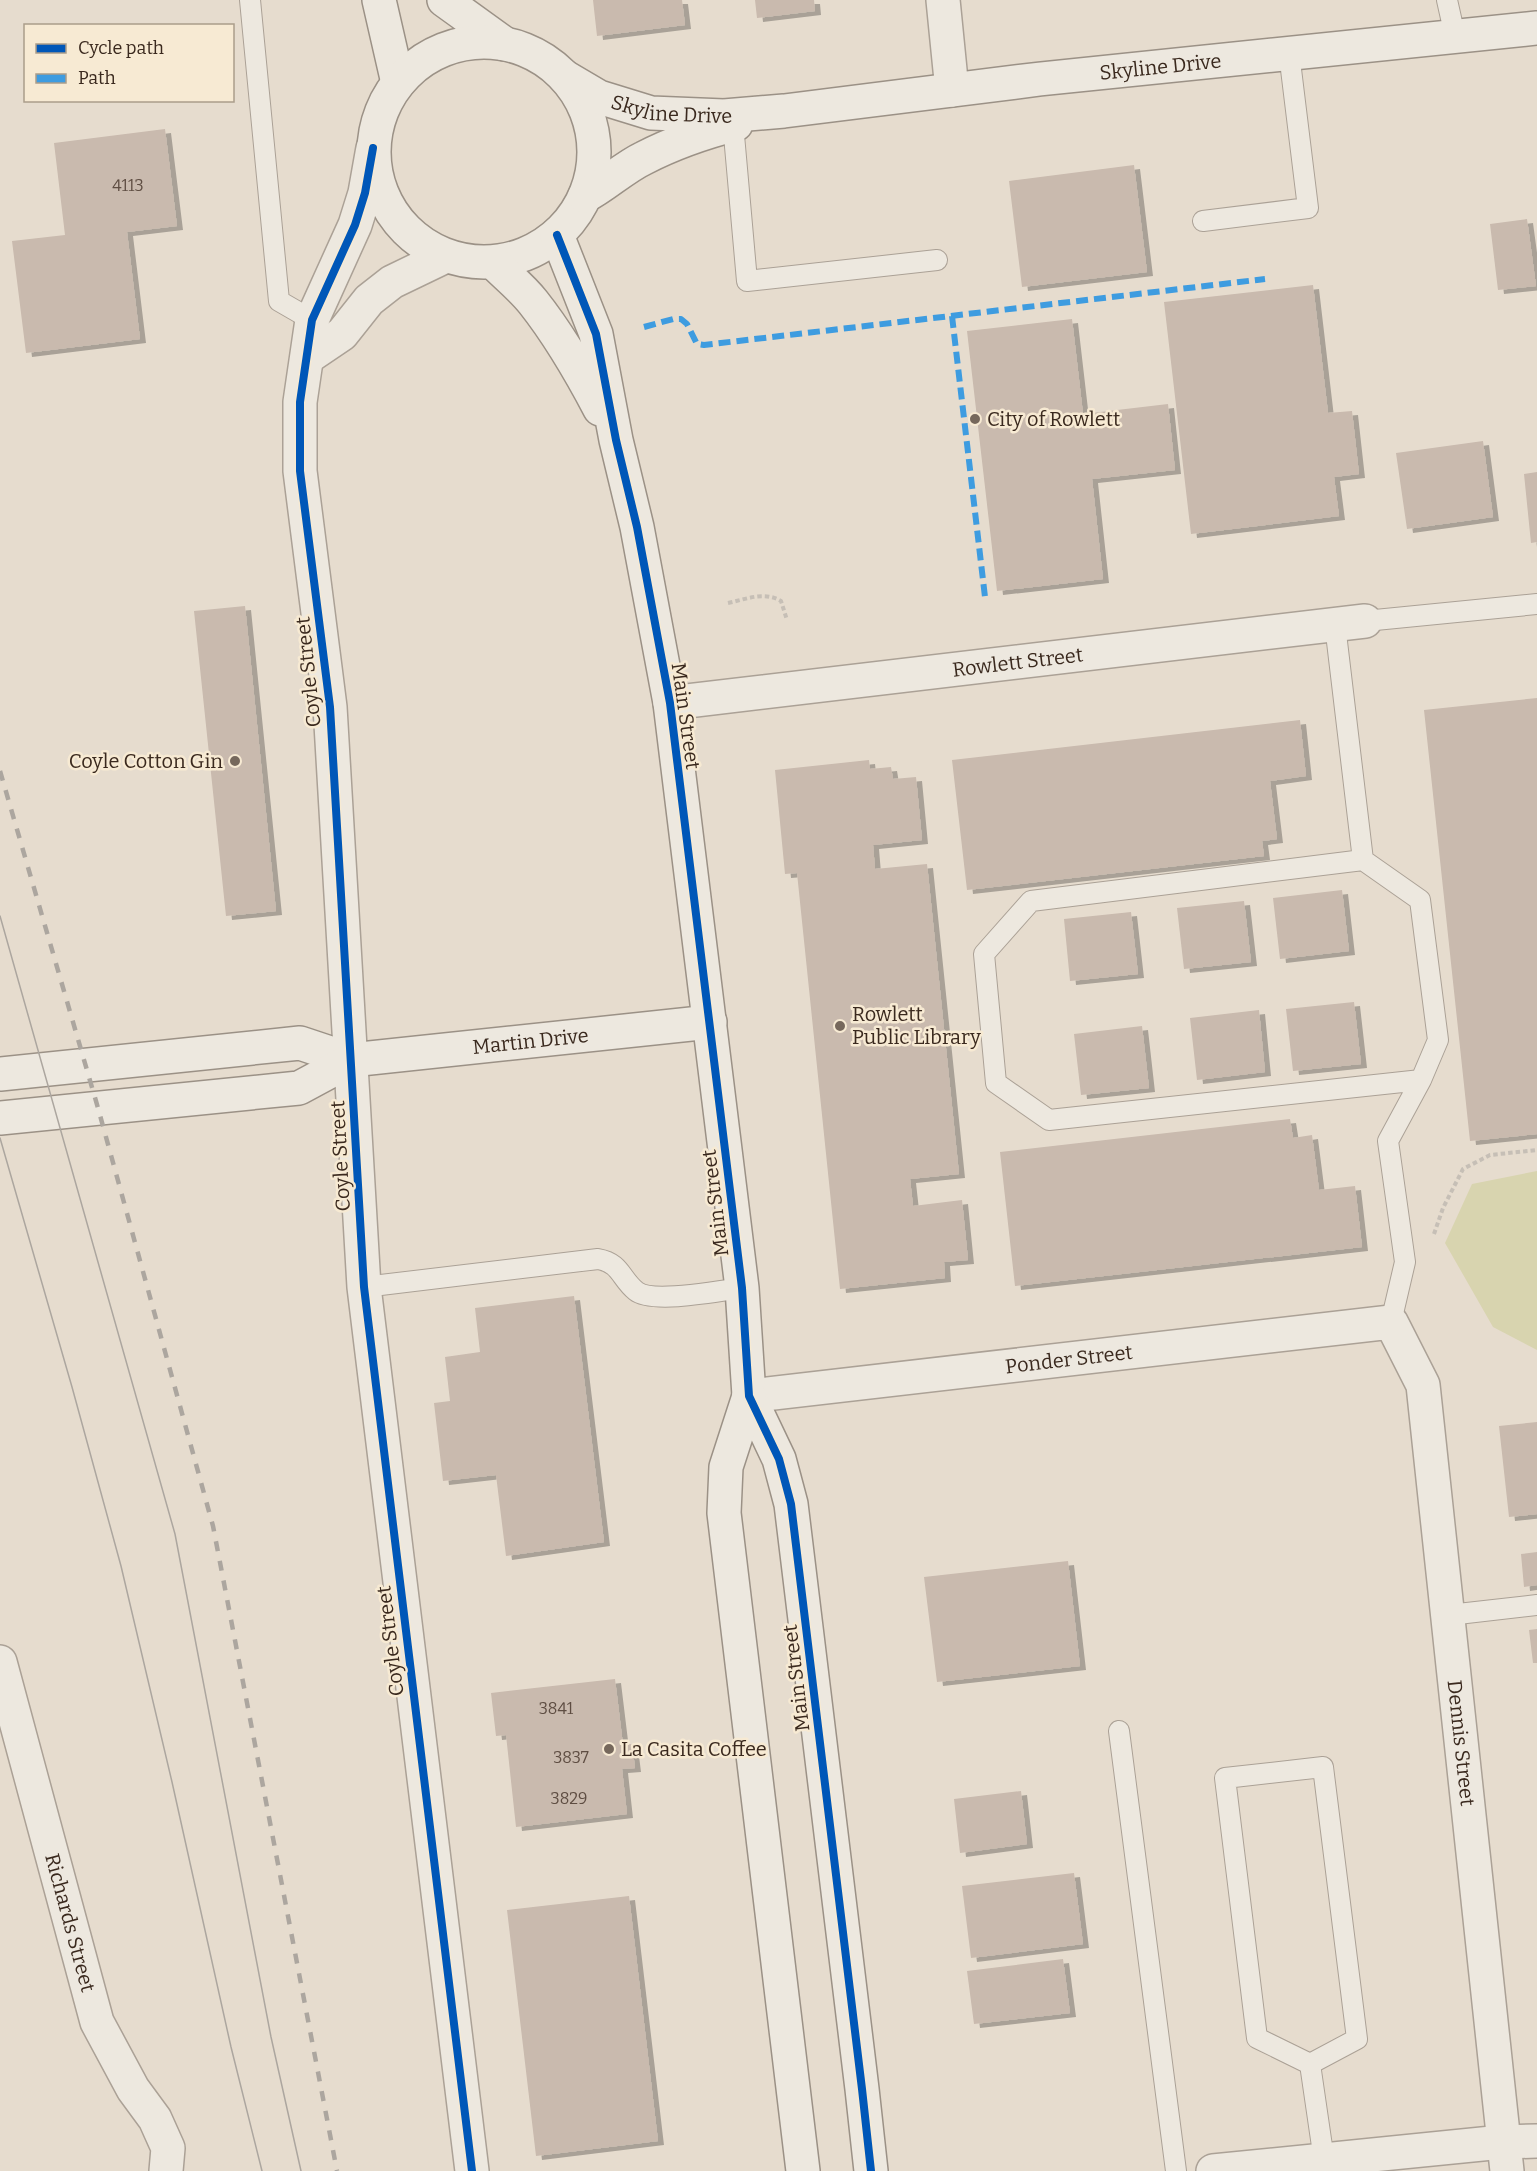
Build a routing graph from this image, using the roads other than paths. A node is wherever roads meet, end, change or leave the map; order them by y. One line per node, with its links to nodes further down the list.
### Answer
1 (250, 0): 22 (lane)
2 (379, 0): 11 (street)
3 (444, 0): 8 (street)
4 (943, 0): 12 (street)
5 (1447, 0): 7 (lane)
6 (1537, 28): 7 (street, Skyline Drive)
7 (1455, 36): 9 (street, Skyline Drive)
8 (505, 44): 10 (street); 11 (street)
9 (1289, 53): 12 (street, Skyline Drive); 17 (lane)
10 (566, 77): 13 (street, Skyline Drive); 16 (street)
11 (398, 83): 15 (street)
12 (952, 90): 13 (street, Skyline Drive)
13 (784, 111): 14 (street, Skyline Drive)
14 (733, 124): 16 (street, Skyline Drive); 20 (lane)
15 (373, 148): 19 (street); 22 (street, Coyle Street)
16 (585, 196): 18 (street)
17 (1203, 221)
18 (557, 235): 21 (street); 24 (street, Main Street)
19 (446, 256): 21 (street); 23 (street)
20 (937, 260)
21 (494, 262): 24 (street, Main Street)
22 (312, 320): 23 (street, Coyle Street)
23 (308, 357): 30 (street, Coyle Street)
24 (616, 440): 27 (street, Main Street)
25 (1537, 604): 26 (lane)
26 (1350, 623): 27 (street, Rowlett Street); 28 (lane)
27 (670, 704): 29 (street, Main Street)
28 (1364, 860): 32 (lane); 32 (lane)
29 (710, 1022): 30 (street, Martin Drive); 35 (street, Main Street)
30 (351, 1060): 31 (street, Martin Drive); 33 (street, Martin Drive); 34 (street, Coyle Street)
31 (0, 1074)
32 (1421, 1080): 36 (lane)
33 (0, 1118)
34 (364, 1287): 35 (lane); 47 (street, Coyle Street)
35 (742, 1288): 37 (street, Main Street)
36 (1391, 1322): 37 (street, Ponder Street); 39 (street, Dennis Street)
37 (749, 1396): 48 (street, Main Street); 49 (street, Main Street)
38 (1537, 1605): 39 (lane)
39 (1449, 1615): 44 (street, Dennis Street)
40 (0, 1662): 46 (street, Richards Street)
41 (1119, 1731): 50 (lane)
42 (1310, 2064): 42 (lane); 45 (lane)
43 (1537, 2141): 44 (street)
44 (1505, 2157): 45 (street)
45 (1324, 2160): 51 (street)
46 (165, 2171)
47 (472, 2171)
48 (803, 2171)
49 (871, 2171)
50 (1176, 2171)
51 (1213, 2171)

